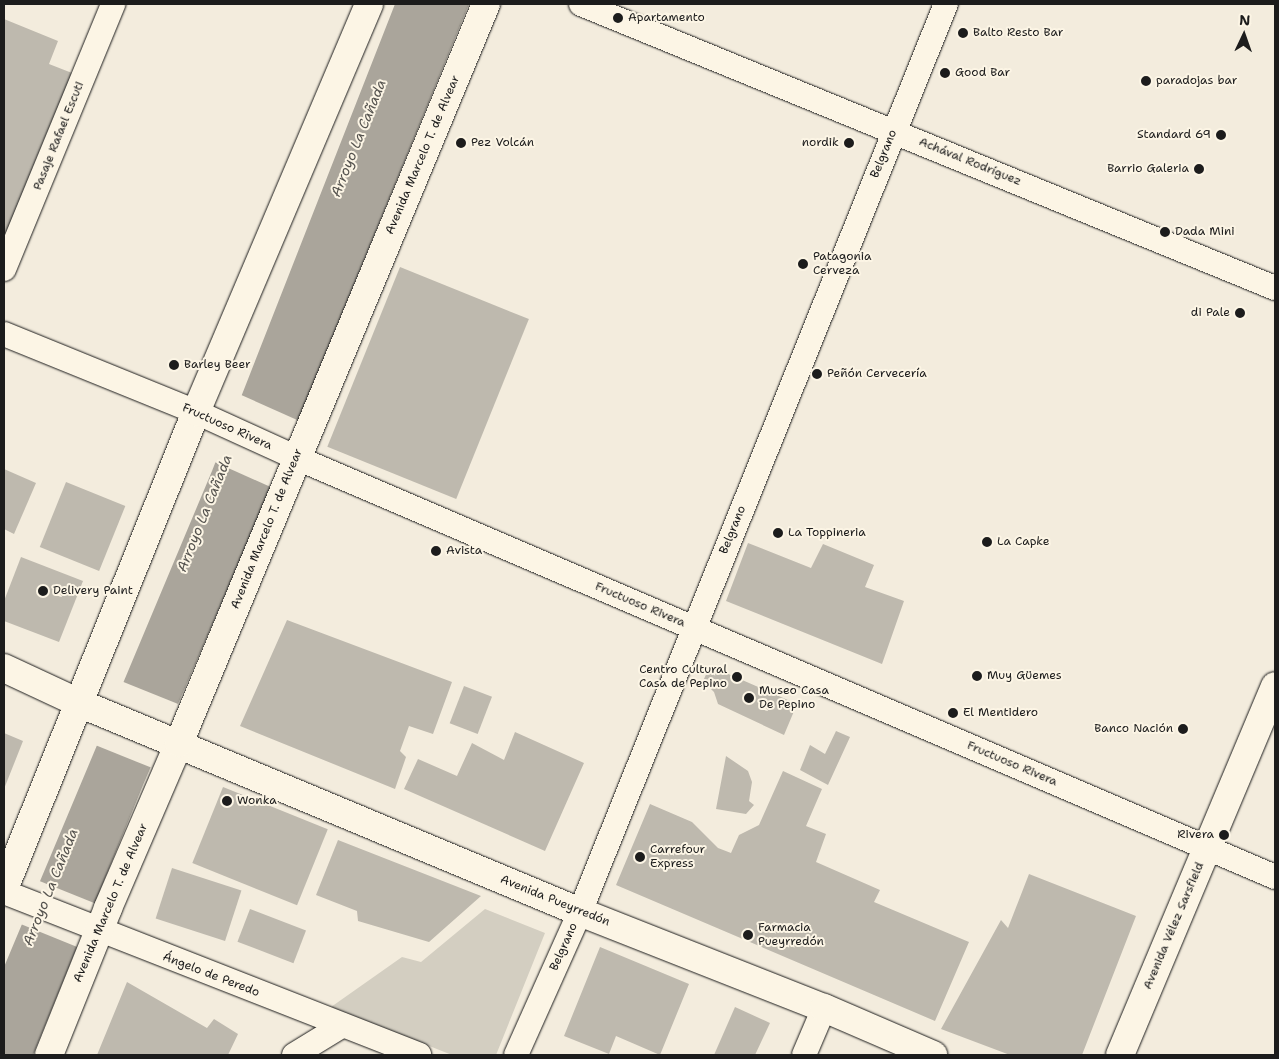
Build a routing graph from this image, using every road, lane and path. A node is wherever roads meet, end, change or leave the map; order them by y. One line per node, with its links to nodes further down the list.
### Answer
1 (114, 4): 7 (street, Pasaje Rafael Escuti)
2 (370, 4): 10 (main road)
3 (486, 4): 11 (main road, Avenida Marcelo T. de Alvear)
4 (581, 4): 6 (street, Achával Rodríguez)
5 (946, 4): 6 (street, Belgrano)
6 (893, 130): 8 (street, Achával Rodríguez); 12 (street, Belgrano)
7 (4, 269)
8 (1275, 288)
9 (4, 334): 10 (street, Fructuoso Rivera)
10 (205, 416): 11 (street, Fructuoso Rivera); 15 (main road)
11 (291, 455): 12 (street, Fructuoso Rivera); 16 (main road, Avenida Marcelo T. de Alvear)
12 (694, 628): 17 (street, Fructuoso Rivera); 20 (street, Belgrano)
13 (4, 668): 15 (main road)
14 (1275, 686): 17 (main road, Avenida Vélez Sarsfield)
15 (79, 703): 16 (main road, Avenida Pueyrredón); 19 (main road)
16 (171, 740): 20 (main road, Avenida Pueyrredón); 21 (main road, Avenida Marcelo T. de Alvear)
17 (1206, 848): 18 (street, Fructuoso Rivera); 30 (main road, Avenida Vélez Sarsfield)
18 (1275, 877)
19 (4, 891): 21 (street, Ángelo de Peredo)
20 (580, 912): 22 (main road, Avenida Pueyrredón); 27 (street, Belgrano)
21 (98, 931): 23 (street, Ángelo de Peredo); 24 (main road, Avenida Marcelo T. de Alvear)
22 (824, 1008): 28 (street); 29 (main road, Avenida Pueyrredón)
23 (343, 1025): 25 (street); 26 (street, Ángelo de Peredo)
24 (49, 1055)
25 (294, 1055)
26 (420, 1055)
27 (516, 1055)
28 (804, 1055)
29 (933, 1055)
30 (1120, 1055)

